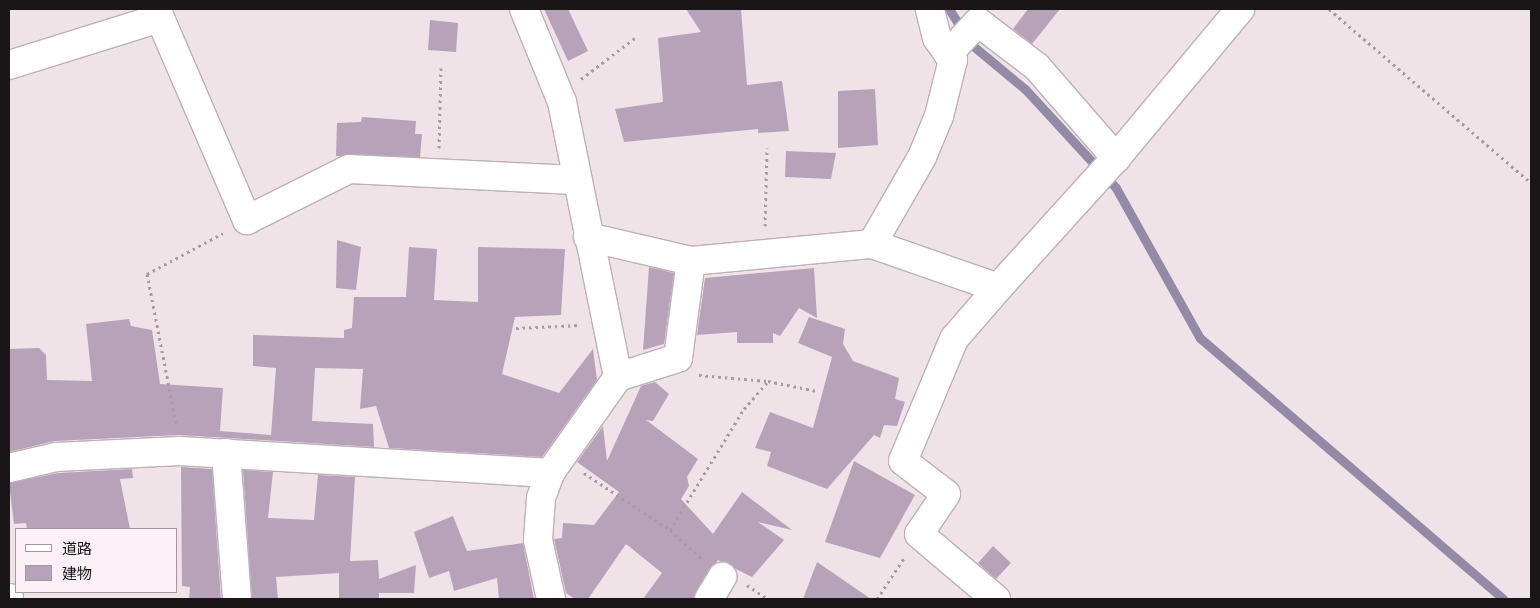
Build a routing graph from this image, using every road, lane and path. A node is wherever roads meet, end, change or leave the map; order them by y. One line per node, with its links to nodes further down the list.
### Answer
1 (524, 9): 9 (street)
2 (930, 9): 6 (street)
3 (1240, 9): 11 (street)
4 (1329, 9): 14 (path)
5 (635, 38): 9 (path)
6 (950, 52): 11 (street); 17 (street)
7 (9, 65): 15 (street)
8 (442, 68): 12 (path)
9 (562, 102): 13 (street)
10 (767, 148): 18 (path)
11 (1115, 159): 20 (street)
12 (438, 173): 13 (street); 15 (street)
13 (575, 180): 16 (street)
14 (1531, 183)
15 (247, 220): 27 (path)
16 (588, 237): 19 (street); 21 (street)
17 (872, 244): 18 (street); 20 (street)
18 (764, 254): 19 (street)
19 (691, 261): 23 (street)
20 (998, 288): 32 (street)
21 (606, 323): 22 (path); 24 (street)
22 (516, 328)
23 (678, 358): 24 (street); 25 (path)
24 (618, 376): 30 (street)
25 (768, 381): 26 (path); 31 (path)
26 (817, 391)
27 (180, 451): 28 (street); 29 (street)
28 (226, 453): 30 (street); 34 (street)
29 (9, 468)
30 (550, 474): 31 (path); 35 (street)
31 (670, 530): 33 (path)
32 (919, 534): 37 (path); 38 (street)
33 (716, 588): 36 (path)
34 (237, 599)
35 (551, 599)
36 (768, 599)
37 (877, 599)
38 (996, 599)

